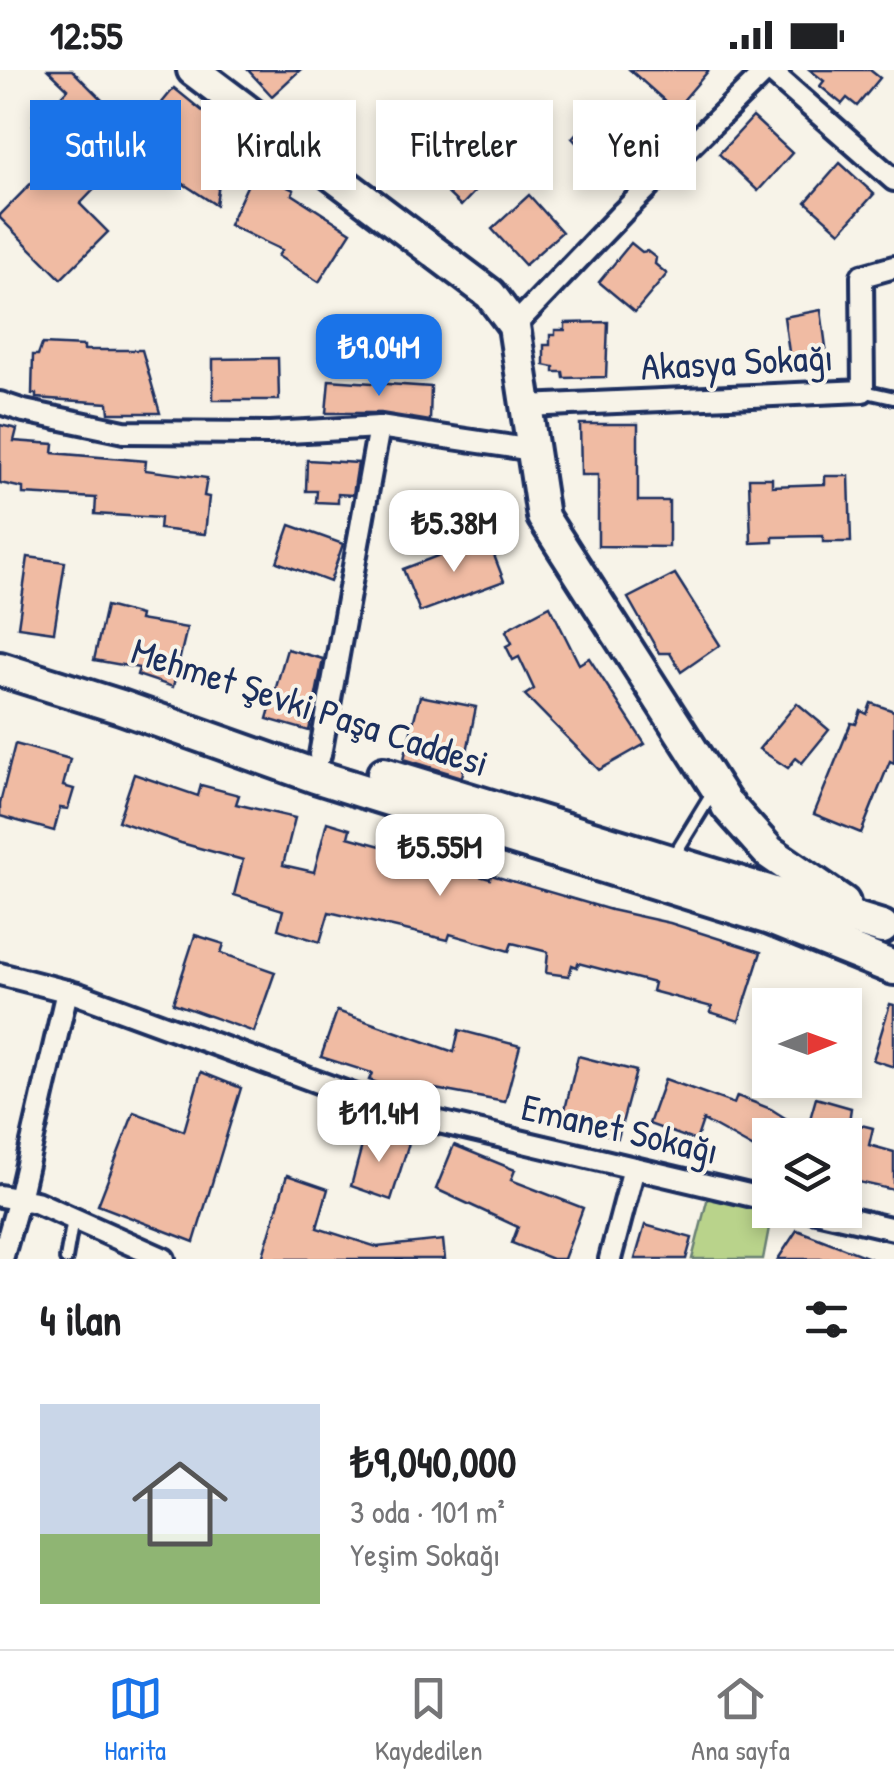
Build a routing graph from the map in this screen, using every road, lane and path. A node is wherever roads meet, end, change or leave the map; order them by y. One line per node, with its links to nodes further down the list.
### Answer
1 (192, 70): 5 (main road)
2 (768, 70): 3 (street); 5 (street)
3 (894, 180)
4 (894, 267): 6 (street, Akasya Sokağı)
5 (514, 326): 9 (main road)
6 (863, 391): 7 (lane); 9 (street, Akasya Sokağı)
7 (894, 398)
8 (0, 402): 10 (street)
9 (526, 406): 11 (main road)
10 (380, 428): 11 (street); 14 (street)
11 (533, 450): 15 (main road)
12 (0, 652): 14 (main road, Mehmet Şevki Paşa Caddesi)
13 (0, 669): 17 (main road, Mehmet Şevki Paşa Caddesi)
14 (320, 755): 16 (main road, Mehmet Şevki Paşa Caddesi)
15 (722, 797): 16 (lane); 17 (main road); 18 (main road)
16 (671, 862): 17 (main road, Mehmet Şevki Paşa Caddesi)
17 (764, 904): 18 (main road, Mehmet Şevki Paşa Caddesi); 19 (main road)
18 (888, 930)
19 (894, 968)
20 (0, 974): 21 (street, Emanet Sokağı)
21 (67, 992): 22 (street, Emanet Sokağı); 24 (street)
22 (634, 1168): 23 (street, Emanet Sokağı); 31 (street)
23 (752, 1196)
24 (9, 1198): 25 (street); 28 (street)
25 (74, 1218): 29 (lane); 30 (street)
26 (862, 1222): 27 (street)
27 (894, 1229)
28 (2, 1259)
29 (66, 1259)
30 (164, 1259)
31 (610, 1259)

